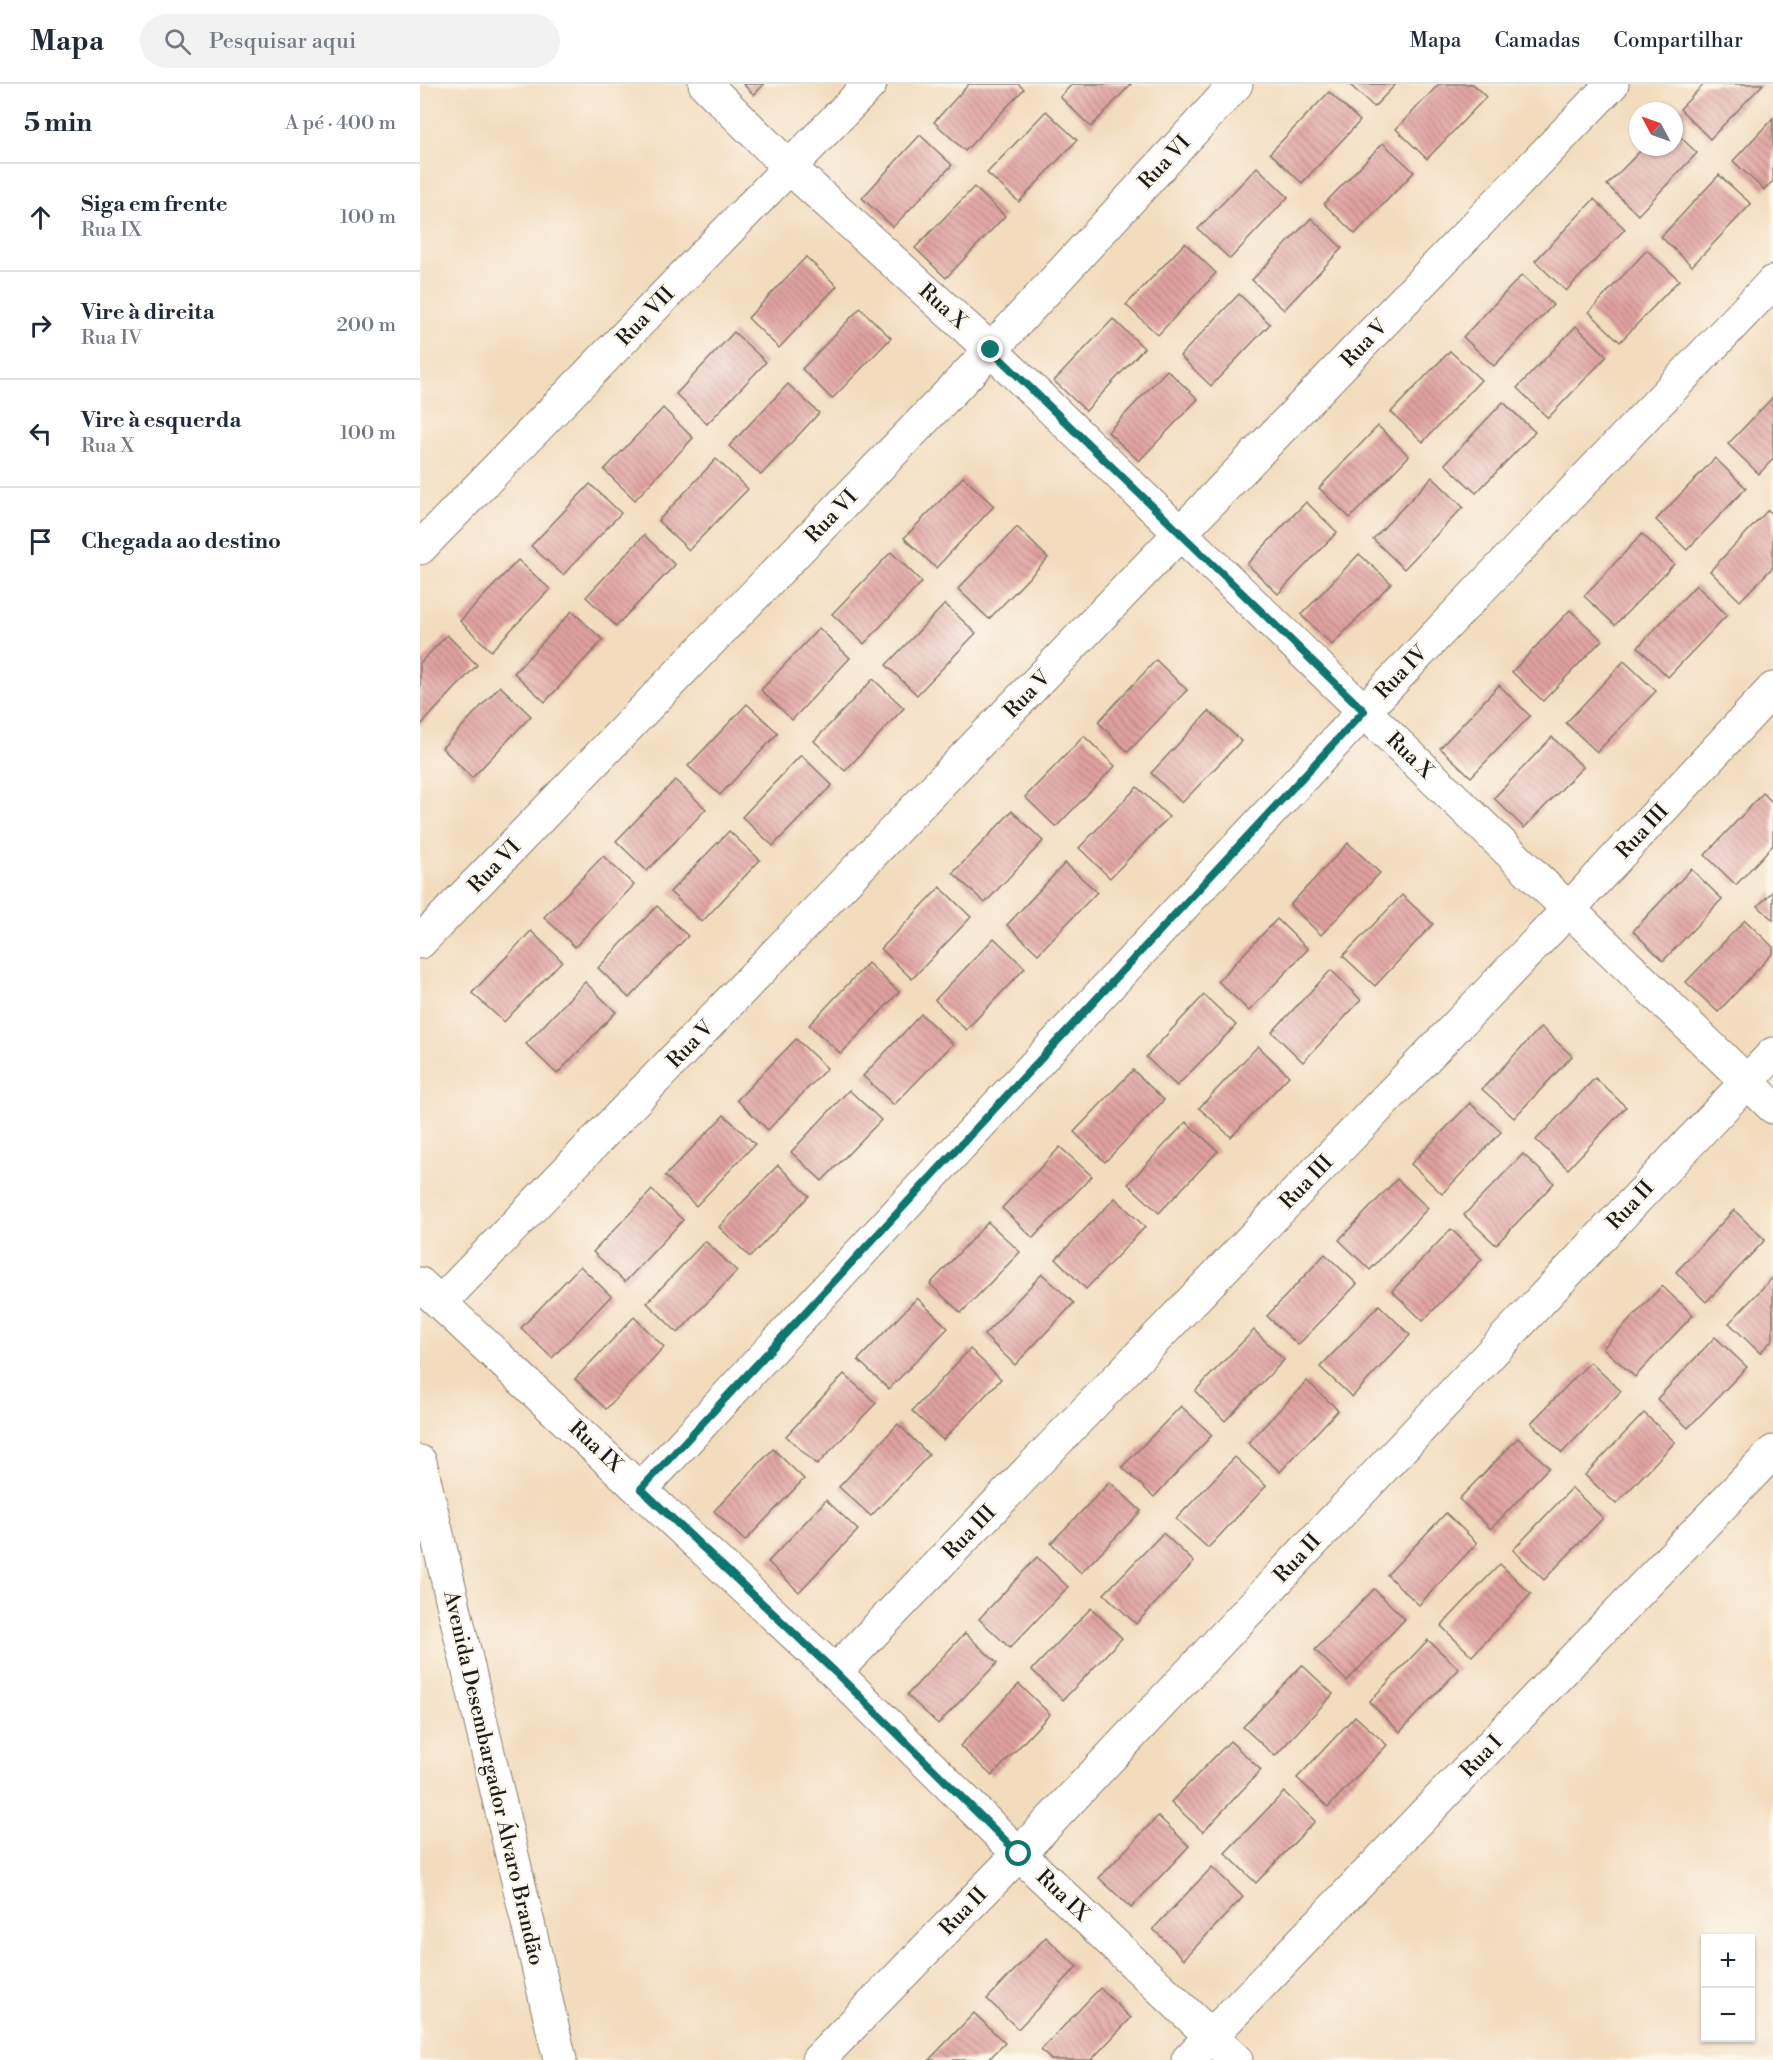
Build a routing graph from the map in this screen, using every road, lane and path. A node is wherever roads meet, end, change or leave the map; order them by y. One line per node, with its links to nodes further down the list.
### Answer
1 (705, 84): 5 (street, Rua X)
2 (870, 84): 5 (street, Rua VII)
3 (1236, 84): 7 (street, Rua VI)
4 (1612, 84): 8 (street, Rua V)
5 (789, 167): 7 (street, Rua X); 9 (street, Rua VII)
6 (1773, 282): 11 (street, Rua IV)
7 (991, 350): 8 (street, Rua X); 13 (street, Rua VI)
8 (1181, 534): 11 (street, Rua X); 17 (street, Rua V)
9 (420, 548)
10 (1773, 689): 12 (street, Rua III)
11 (1364, 711): 12 (street, Rua X); 20 (street, Rua IV)
12 (1569, 909): 15 (street, Rua X); 21 (street, Rua III)
13 (420, 942)
14 (1773, 1054): 15 (street, Rua II)
15 (1747, 1081): 16 (street, Rua X); 22 (street, Rua II)
16 (1773, 1107)
17 (431, 1293): 20 (street, Rua IX)
18 (1773, 1452): 23 (street, Rua I)
19 (420, 1462): 24 (street, Avenida Desembargador Álvaro Brandão)
20 (641, 1489): 21 (street, Rua IX)
21 (835, 1672): 22 (street, Rua IX)
22 (1019, 1854): 23 (street, Rua IX); 25 (street, Rua II)
23 (1211, 2036): 26 (street, Rua I); 27 (street, Rua IX)
24 (560, 2060)
25 (818, 2060)
26 (1188, 2060)
27 (1236, 2060)

